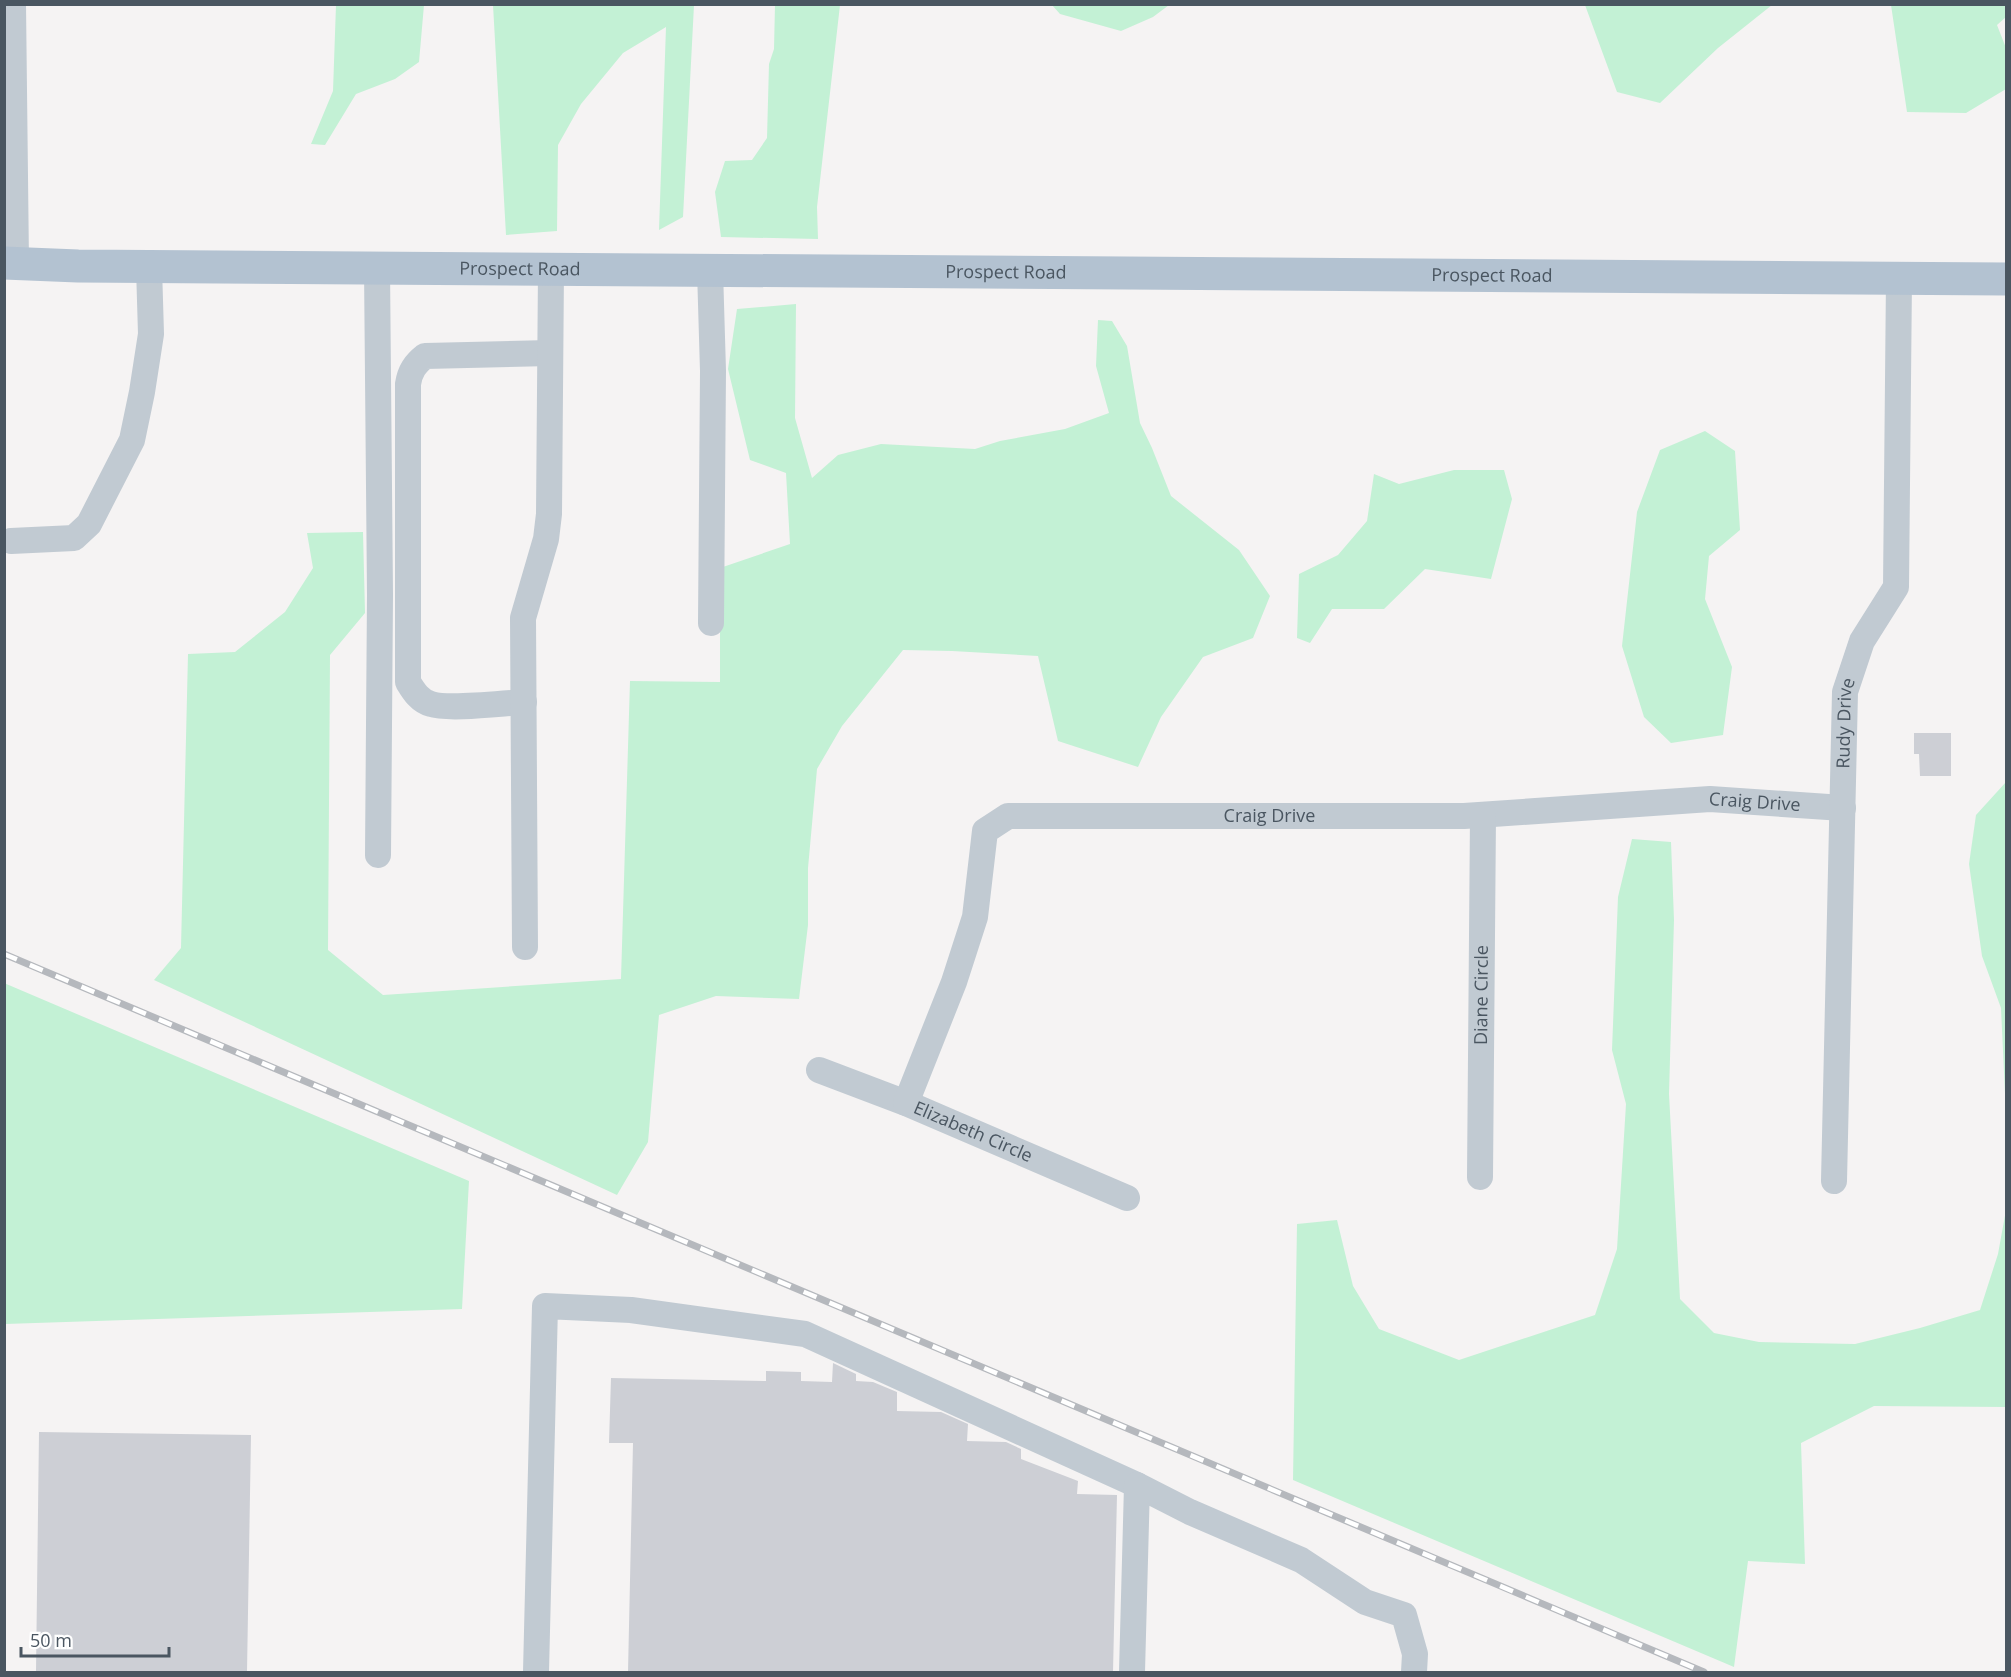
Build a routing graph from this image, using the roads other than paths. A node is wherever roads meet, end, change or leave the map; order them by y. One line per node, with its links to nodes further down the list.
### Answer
1 (13, 4): 2 (street)
2 (9, 118): 3 (street)
3 (10, 263): 4 (main road, Prospect Road)
4 (149, 267): 5 (main road, Prospect Road); 11 (street)
5 (377, 268): 6 (main road, Prospect Road); 16 (street)
6 (551, 269): 7 (main road, Prospect Road); 10 (street)
7 (710, 270): 8 (main road, Prospect Road); 12 (street)
8 (1899, 278): 9 (main road, Prospect Road); 14 (street, Rudy Drive)
9 (2007, 279)
10 (550, 353): 13 (street); 13 (street)
11 (11, 541)
12 (711, 623)
13 (525, 702): 17 (street)
14 (1843, 808): 15 (street, Craig Drive); 21 (street, Rudy Drive)
15 (1483, 815): 19 (street, Craig Drive); 20 (street, Diane Circle)
16 (378, 855)
17 (525, 947)
18 (819, 1070): 19 (street, Elizabeth Circle)
19 (906, 1103): 22 (street, Elizabeth Circle)
20 (1480, 1177)
21 (1834, 1180)
22 (1127, 1198)
23 (1137, 1485): 24 (street); 25 (street); 26 (street)
24 (536, 1672)
25 (1132, 1672)
26 (1414, 1672)

